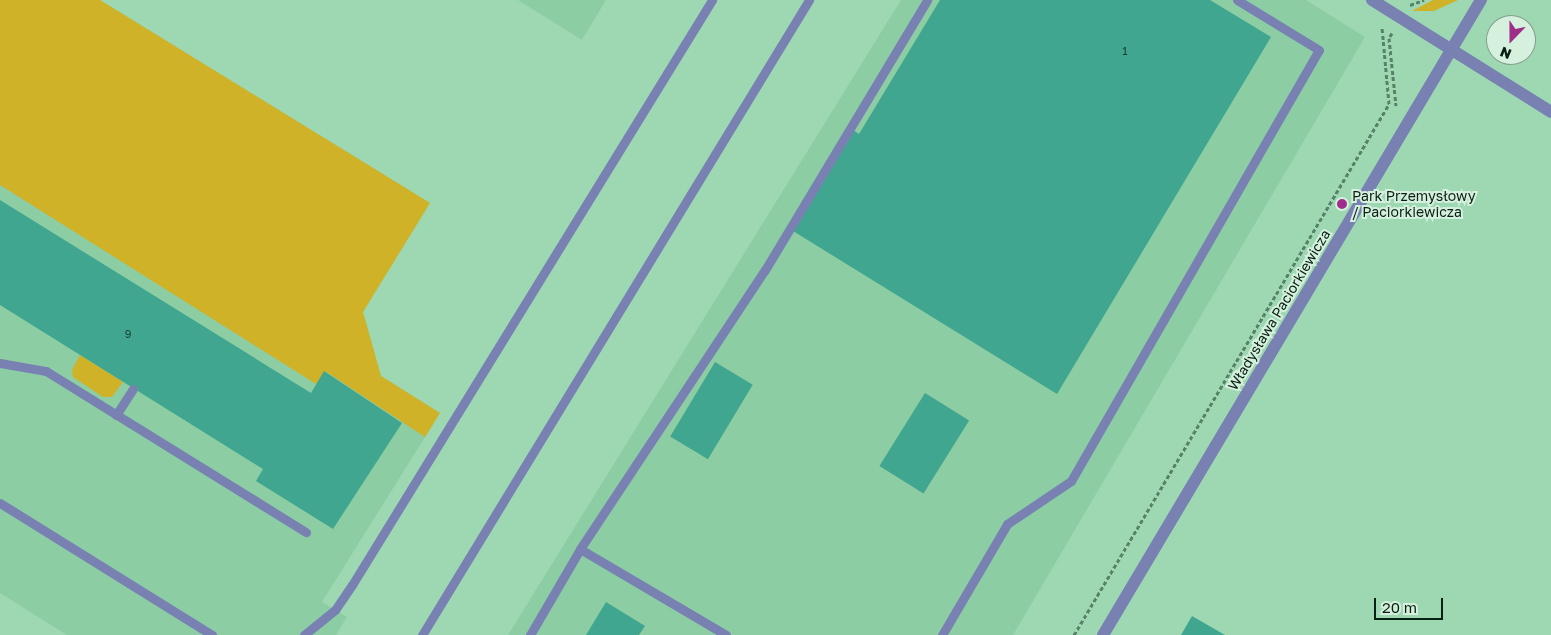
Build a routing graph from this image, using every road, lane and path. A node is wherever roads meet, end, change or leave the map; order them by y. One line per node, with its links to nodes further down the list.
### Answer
1 (712, 0): 19 (lane)
2 (809, 0): 20 (lane)
3 (927, 0): 17 (lane)
4 (1237, 0): 23 (lane)
5 (1372, 0): 8 (street)
6 (1424, 0): 8 (path)
7 (1481, 0): 9 (street, Władysława Paciorkiewicza)
8 (1397, 15): 9 (street); 10 (path); 24 (path)
9 (1451, 50): 11 (street); 25 (street, Władysława Paciorkiewicza)
10 (1392, 112)
11 (1551, 112)
12 (0, 363): 14 (lane)
13 (133, 389): 14 (lane)
14 (116, 415): 16 (lane)
15 (0, 503): 18 (lane)
16 (306, 532)
17 (580, 549): 21 (lane); 22 (lane)
18 (212, 635)
19 (304, 635)
20 (422, 635)
21 (530, 635)
22 (726, 635)
23 (942, 635)
24 (1074, 635)
25 (1103, 635)

